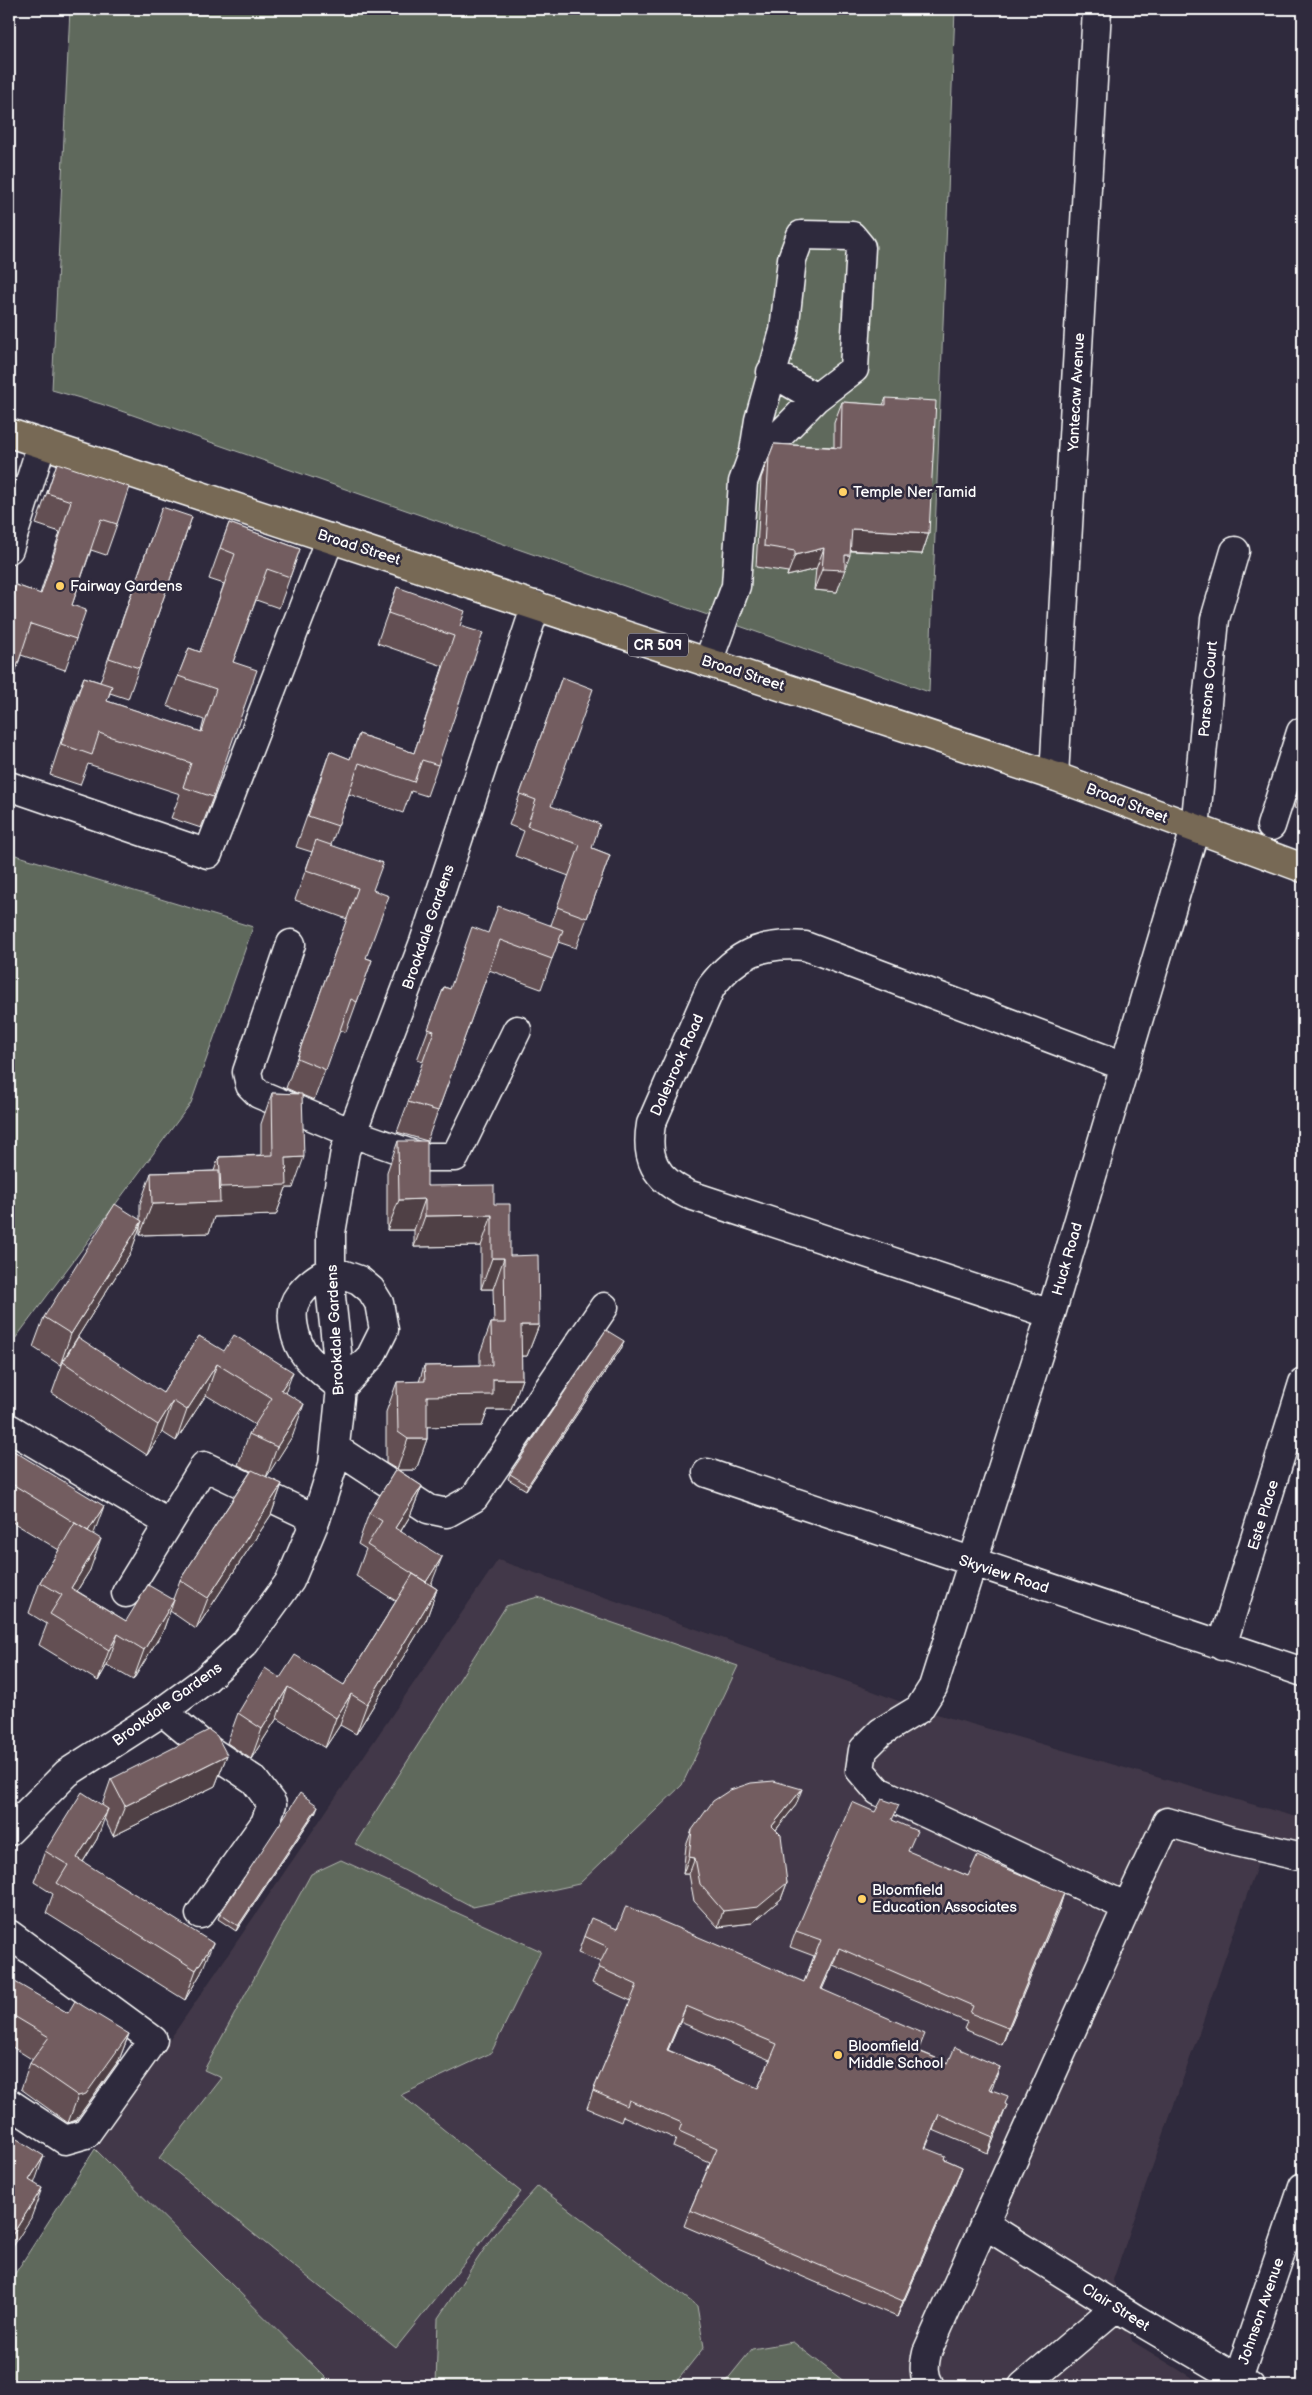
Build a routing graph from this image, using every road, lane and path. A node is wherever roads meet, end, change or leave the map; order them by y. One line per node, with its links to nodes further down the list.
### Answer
1 (1097, 9): 13 (street, Yantecaw Avenue)
2 (772, 372): 3 (street); 3 (street); 6 (street)
3 (816, 398): 6 (street)
4 (9, 433): 5 (main road, Broad Street / CR 509)
5 (42, 444): 7 (main road, Broad Street / CR 509); 8 (street)
6 (754, 452): 11 (street)
7 (330, 538): 10 (main road, Broad Street / CR 509); 14 (street)
8 (9, 549)
9 (1235, 551): 16 (street, Parsons Court)
10 (536, 605): 11 (main road, Broad Street / CR 509); 21 (street, Brookdale Gardens)
11 (708, 662): 13 (main road, Broad Street / CR 509)
12 (1303, 732): 15 (street)
13 (1054, 776): 16 (main road, Broad Street / CR 509)
14 (9, 786)
15 (1271, 826)
16 (1195, 828): 17 (main road, Broad Street / CR 509); 20 (street, Huck Road)
17 (1303, 868)
18 (291, 944): 21 (street)
19 (517, 1030): 21 (street)
20 (1124, 1066): 24 (street, Huck Road); 24 (street, Dalebrook Road)
21 (352, 1133): 22 (street, Brookdale Gardens)
22 (331, 1270): 26 (street, Brookdale Gardens); 26 (street); 26 (street)
23 (604, 1307): 28 (street)
24 (1051, 1314): 32 (street, Huck Road)
25 (1303, 1383): 34 (street, Este Place)
26 (341, 1388): 28 (street, Brookdale Gardens)
27 (9, 1428): 31 (street)
28 (335, 1448): 30 (street, Brookdale Gardens)
29 (707, 1473): 32 (street, Skyview Road)
30 (316, 1519): 31 (street); 36 (street, Brookdale Gardens)
31 (169, 1523): 33 (street)
32 (972, 1563): 34 (street, Skyview Road); 39 (street, Huck Road)
33 (126, 1593)
34 (1222, 1646): 35 (street, Skyview Road)
35 (1303, 1672)
36 (162, 1711): 37 (street, Brookdale Gardens); 40 (street)
37 (9, 1831)
38 (1303, 1857): 39 (street)
39 (1127, 1907): 44 (street)
40 (200, 1914)
41 (9, 1934): 42 (street)
42 (9, 2103)
43 (1303, 2187): 46 (street, Johnson Avenue)
44 (984, 2224): 45 (street, Clair Street); 47 (street)
45 (1116, 2307): 46 (street, Clair Street); 48 (street)
46 (1244, 2382)
47 (930, 2386)
48 (1024, 2386)

